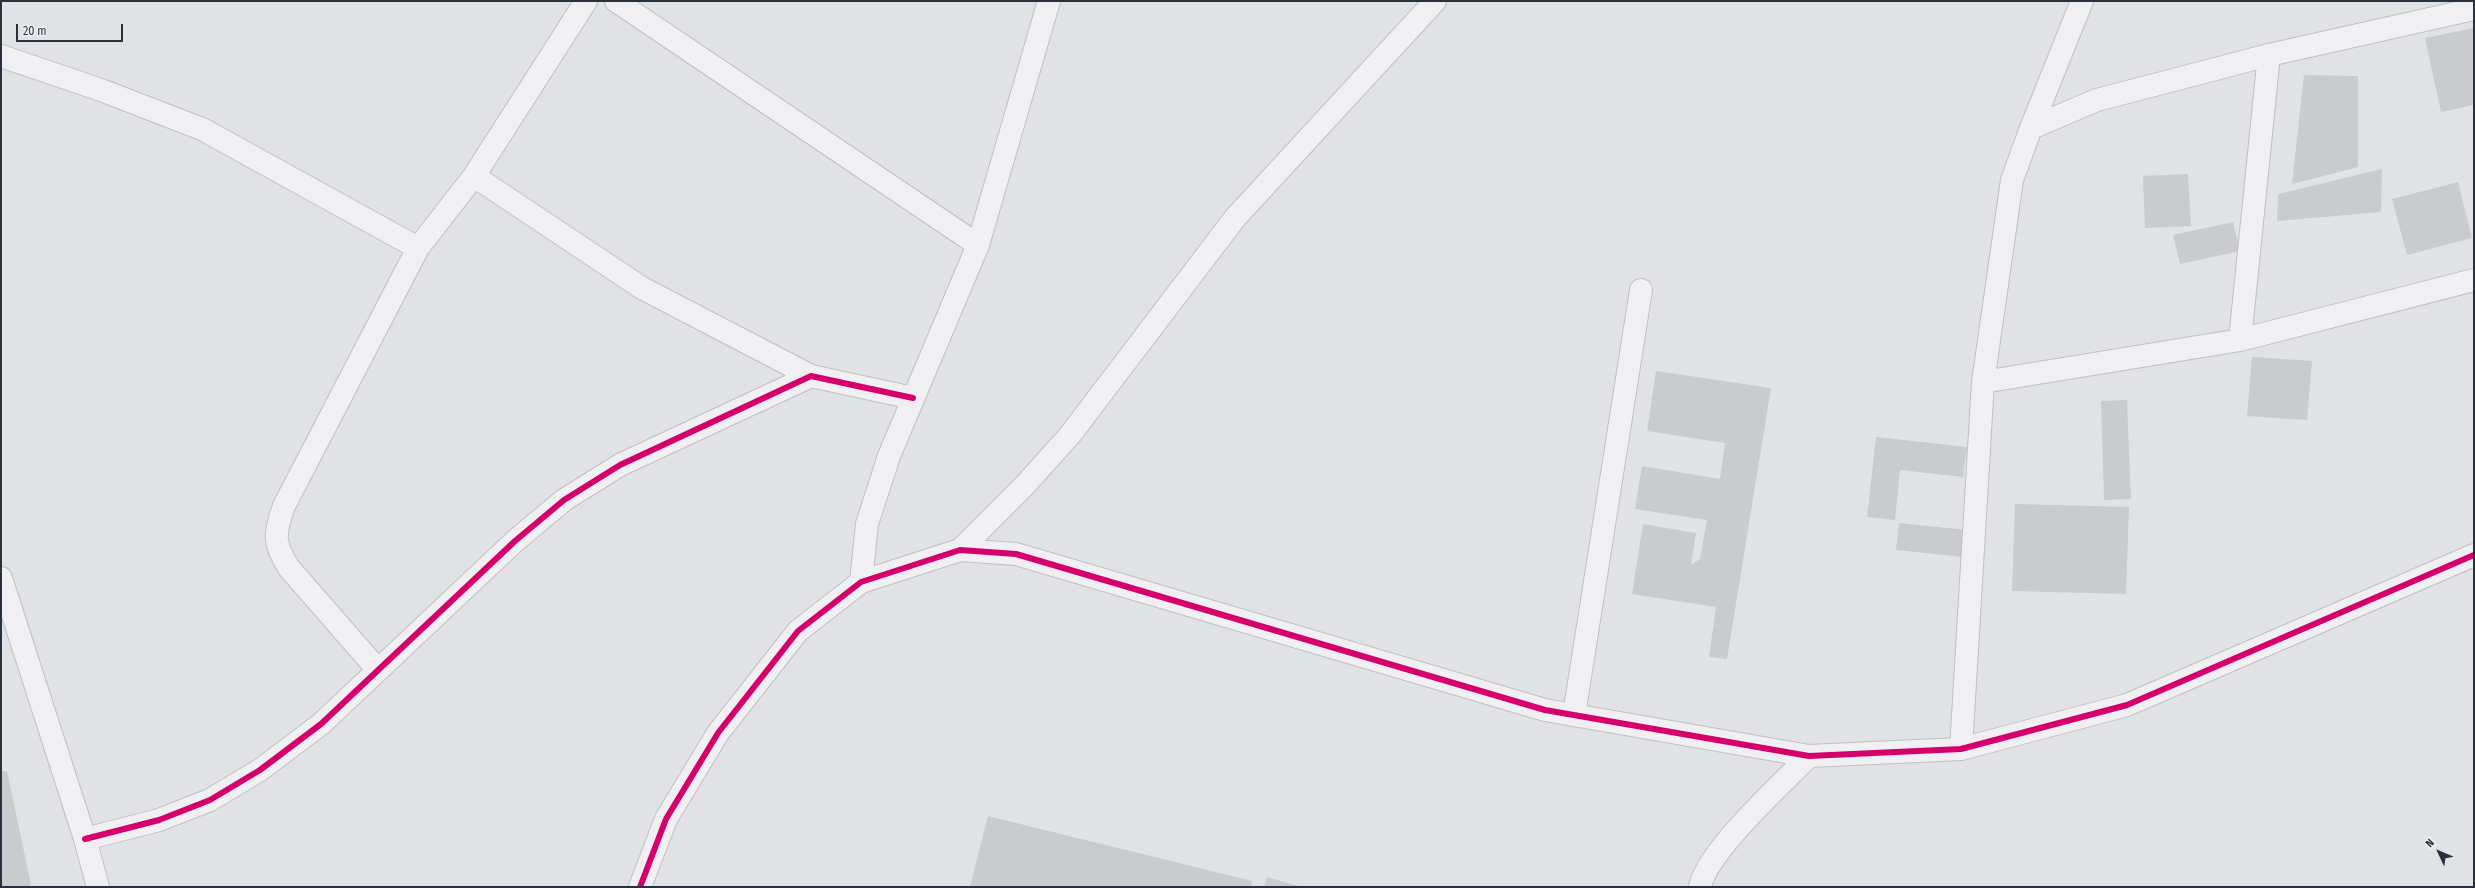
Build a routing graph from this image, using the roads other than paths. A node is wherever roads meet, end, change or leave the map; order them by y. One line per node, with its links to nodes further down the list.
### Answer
1 (586, 1): 10 (street)
2 (616, 1): 11 (street)
3 (1049, 1): 11 (street)
4 (1434, 1): 19 (street)
5 (2082, 1): 9 (street)
6 (2474, 9): 7 (street)
7 (2269, 55): 9 (street); 15 (street)
8 (1, 56): 12 (street)
9 (2031, 128): 17 (street)
10 (474, 176): 12 (street); 16 (street)
11 (978, 245): 18 (street)
12 (418, 248): 23 (street)
13 (2474, 280): 15 (street)
14 (1641, 290): 24 (street)
15 (2240, 340): 17 (street)
16 (811, 376): 18 (street); 23 (street)
17 (1983, 382): 25 (street)
18 (914, 398): 22 (street)
19 (960, 550): 22 (street); 24 (street)
20 (2474, 555): 25 (street)
21 (1, 578): 27 (street)
22 (861, 582): 29 (street)
23 (377, 670): 27 (street)
24 (1574, 715): 26 (street)
25 (1961, 749): 26 (street)
26 (1809, 756): 30 (street)
27 (85, 839): 28 (street)
28 (98, 887)
29 (640, 887)
30 (1700, 887)

